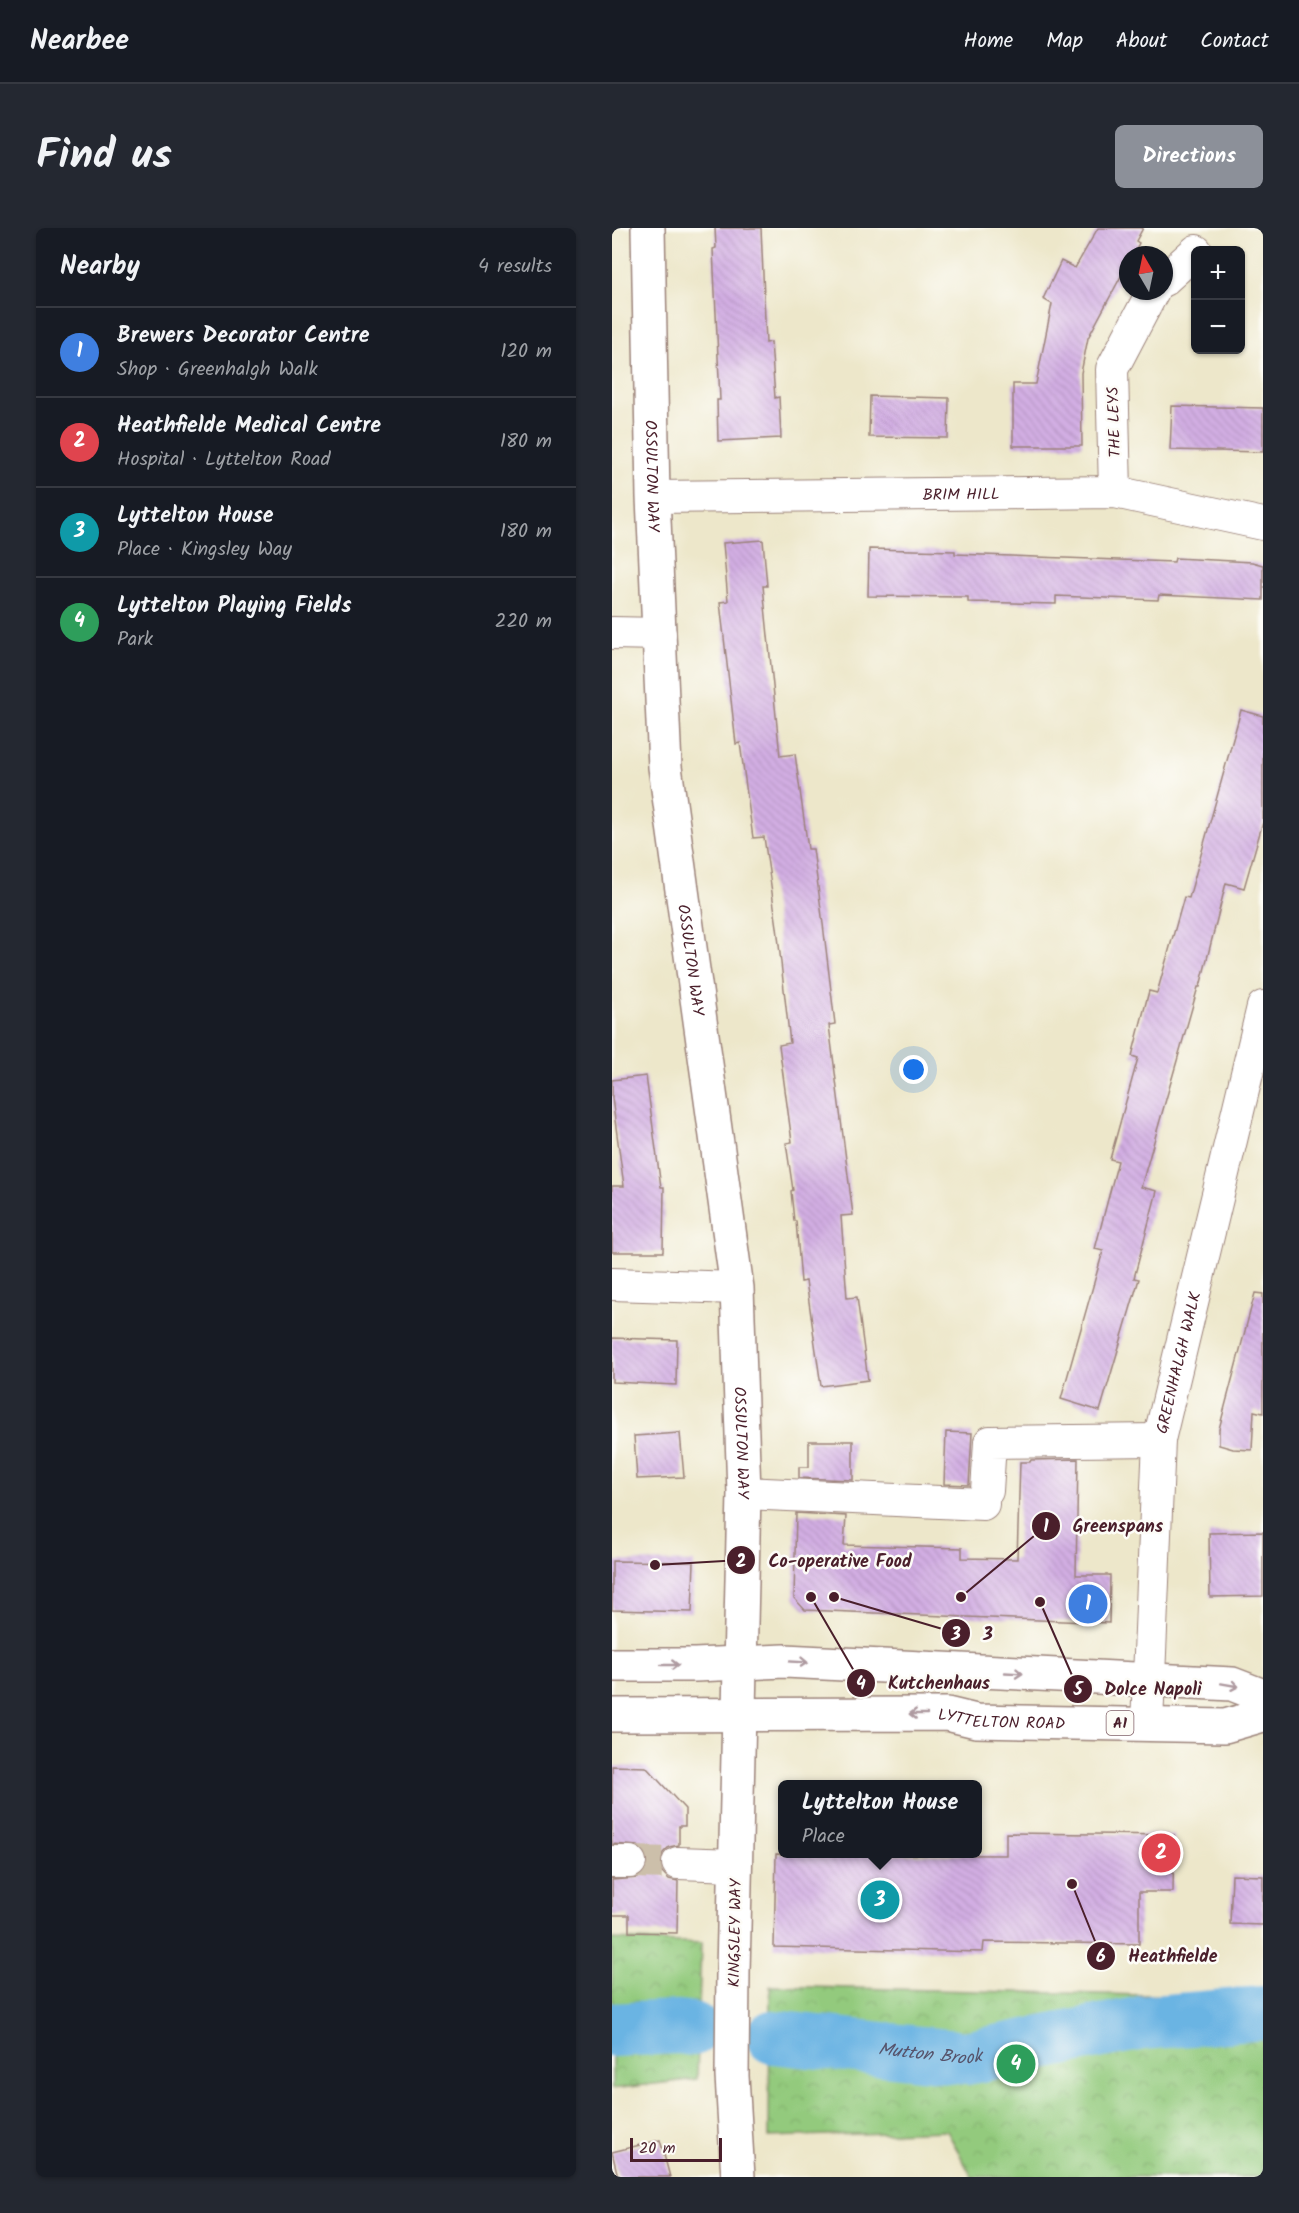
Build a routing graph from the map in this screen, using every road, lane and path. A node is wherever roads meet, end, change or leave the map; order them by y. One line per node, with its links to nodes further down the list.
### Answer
1 (648, 228): 6 (main road, OSSULTON WAY)
2 (1191, 255): 3 (street)
3 (1173, 272)
4 (1148, 300): 5 (street, THE LEYS)
5 (1115, 492): 6 (street, BRIM HILL); 7 (street, BRIM HILL)
6 (653, 497): 9 (main road, OSSULTON WAY)
7 (1263, 524)
8 (612, 633): 9 (street)
9 (660, 634): 12 (main road, OSSULTON WAY)
10 (1263, 1007): 13 (street, GREENHALGH WALK)
11 (612, 1284): 12 (street)
12 (737, 1288): 14 (main road, OSSULTON WAY)
13 (1159, 1440): 14 (street); 16 (street, GREENHALGH WALK)
14 (744, 1493): 17 (main road, OSSULTON WAY)
15 (612, 1665): 17 (main road, A1, one-way to 17)
16 (1149, 1680): 17 (main road, A1, one-way to 16); 18 (main road, A1, one-way to 18); 21 (street, GREENHALGH WALK)
17 (740, 1689): 19 (main road, A1); 21 (main road, LYTTELTON ROAD / A1, one-way to 17); 23 (main road, KINGSLEY WAY)
18 (1263, 1696)
19 (612, 1715)
20 (1263, 1715): 21 (main road, LYTTELTON ROAD / A1)
21 (1147, 1724)
22 (678, 1863): 23 (street)
23 (735, 1864): 24 (main road, KINGSLEY WAY)
24 (738, 2177)

